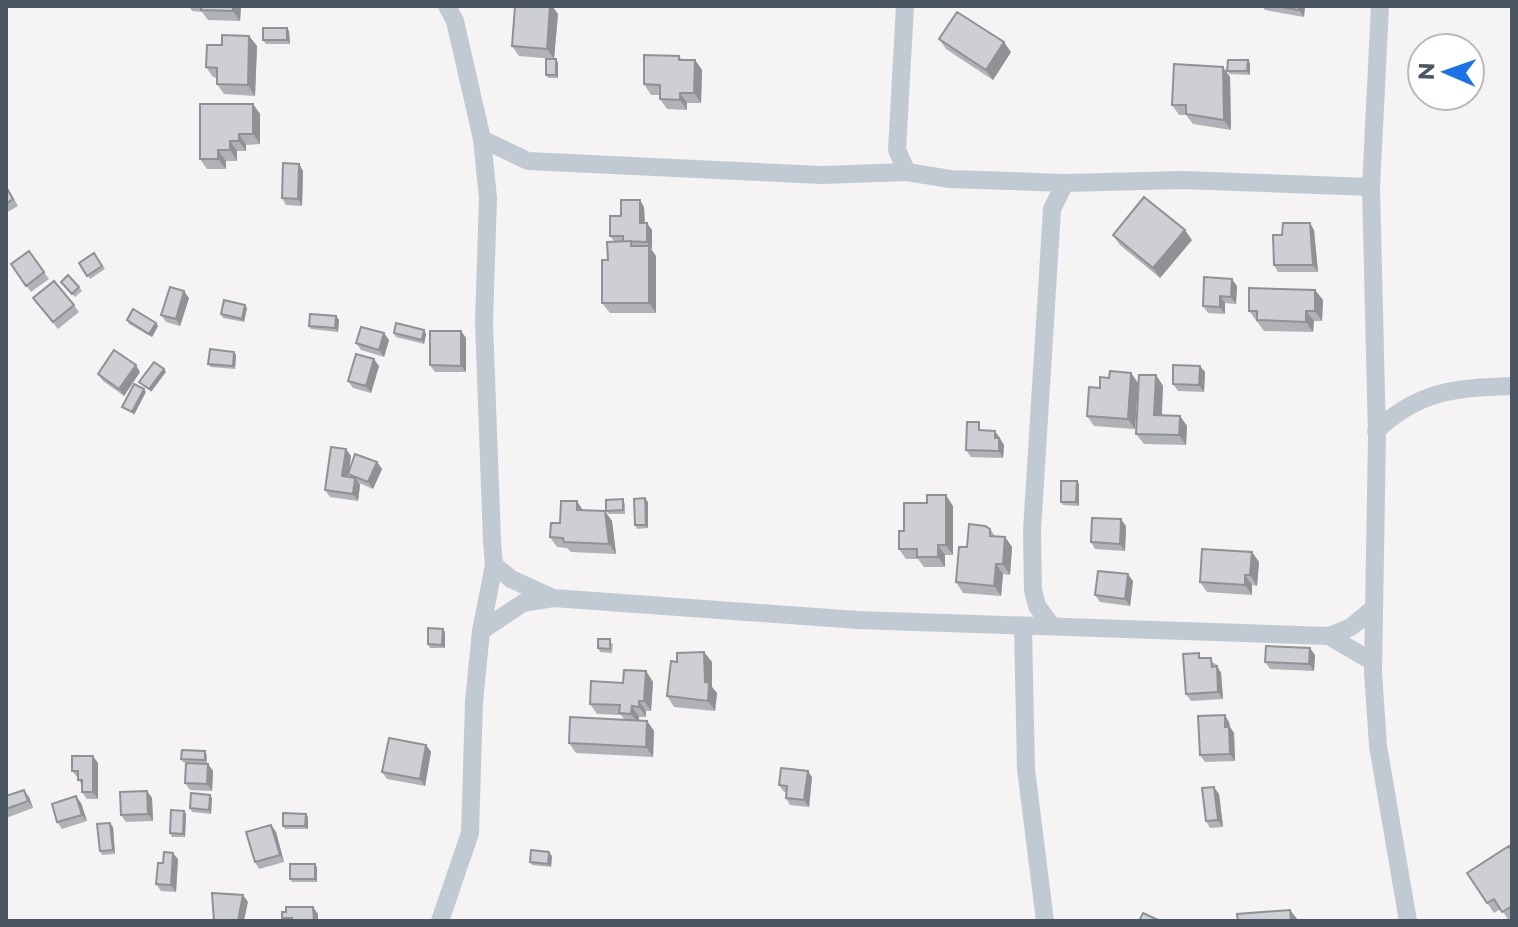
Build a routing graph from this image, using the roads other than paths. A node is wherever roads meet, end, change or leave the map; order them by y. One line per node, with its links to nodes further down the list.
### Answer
1 (447, 6): 4 (street)
2 (905, 6): 5 (street)
3 (1380, 6): 7 (street)
4 (482, 139): 5 (street); 10 (street)
5 (907, 172): 6 (street)
6 (1065, 183): 7 (street); 11 (street)
7 (1371, 187): 9 (street)
8 (1512, 386): 9 (street)
9 (1376, 431): 13 (street)
10 (494, 565): 12 (street); 16 (street)
11 (1034, 596): 14 (street); 15 (street)
12 (553, 598): 15 (street); 16 (street)
13 (1374, 608): 17 (street); 18 (street)
14 (1052, 626): 15 (street); 17 (street)
15 (1018, 628): 20 (street)
16 (481, 631): 19 (street)
17 (1329, 636): 18 (street)
18 (1373, 662): 21 (street)
19 (440, 921)
20 (1045, 921)
21 (1408, 921)

